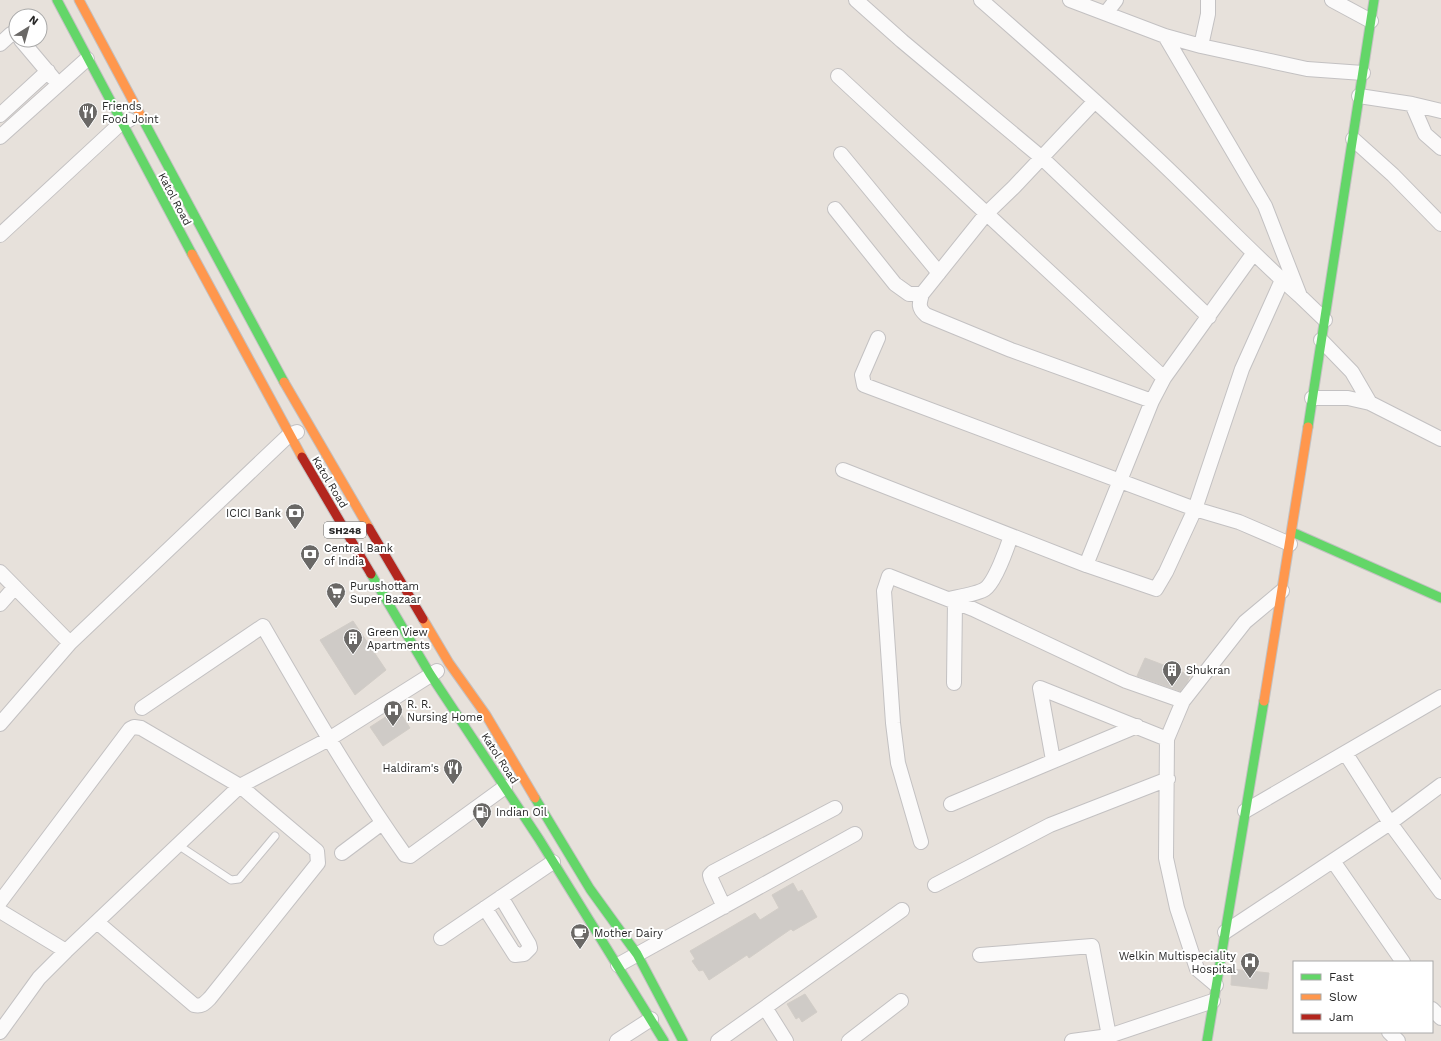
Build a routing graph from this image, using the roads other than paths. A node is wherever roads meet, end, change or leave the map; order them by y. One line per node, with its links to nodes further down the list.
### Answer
1 (56, 0): 17 (main road, Katol Road / SH248)
2 (79, 0): 27 (main road, Katol Road / SH248)
3 (856, 0): 33 (street)
4 (981, 0): 23 (street)
5 (1070, 0): 10 (street)
6 (1116, 0): 10 (street)
7 (1208, 0): 15 (street)
8 (1332, 0): 11 (street)
9 (1374, 0): 11 (main road)
10 (1106, 13): 12 (street)
11 (1371, 21): 19 (main road)
12 (1165, 36): 15 (street); 42 (street)
13 (8, 37): 14 (street)
14 (0, 44)
15 (1201, 46): 19 (street)
16 (28, 48): 18 (street)
17 (87, 59): 21 (street); 28 (main road, Katol Road / SH248)
18 (48, 71): 21 (street); 26 (street)
19 (1363, 73): 22 (main road)
20 (838, 76): 35 (street)
21 (58, 84): 29 (street)
22 (1359, 96): 24 (street); 30 (main road)
23 (1095, 101): 33 (street); 38 (street)
24 (1412, 104): 25 (street); 31 (street)
25 (1441, 111)
26 (0, 114)
27 (141, 116): 28 (street); 51 (main road, Katol Road / SH248)
28 (121, 123): 37 (street); 52 (main road, Katol Road / SH248)
29 (0, 137)
30 (1352, 139): 36 (street); 44 (main road)
31 (1441, 148)
32 (841, 154): 39 (street)
33 (1042, 158): 35 (street); 43 (street)
34 (835, 209): 41 (street)
35 (986, 214): 39 (street); 47 (street)
36 (1441, 224)
37 (0, 235)
38 (1253, 254): 40 (street); 43 (street)
39 (939, 273): 41 (street)
40 (1282, 280): 42 (street); 56 (street)
41 (922, 294): 49 (street)
42 (1300, 296): 44 (street)
43 (1208, 317): 47 (street)
44 (1325, 320): 46 (main road)
45 (878, 338): 55 (street)
46 (1322, 340): 48 (main road); 50 (street)
47 (1164, 378): 49 (street)
48 (1312, 398): 50 (street); 58 (main road)
49 (1152, 401): 55 (street)
50 (1370, 403): 53 (street)
51 (310, 427): 52 (street); 67 (main road, Katol Road / SH248)
52 (288, 435): 66 (street); 68 (main road, Katol Road / SH248)
53 (1441, 439)
54 (843, 470): 57 (street)
55 (1120, 481): 56 (street); 59 (street)
56 (1195, 509): 58 (street); 59 (street)
57 (1011, 536): 59 (street); 64 (street)
58 (1291, 538): 62 (main road); 63 (main road)
59 (1086, 565)
60 (0, 572): 61 (street)
61 (15, 587): 65 (street); 66 (street)
62 (1282, 591): 71 (street); 85 (main road)
63 (1441, 598)
64 (952, 601): 69 (street); 71 (street); 90 (street)
65 (0, 604)
66 (70, 643): 73 (street)
67 (449, 663): 68 (street); 107 (main road, Katol Road / SH248)
68 (430, 674): 75 (street); 82 (main road, Katol Road / SH248)
69 (954, 683)
70 (1441, 697): 77 (street)
71 (1183, 701): 76 (street)
72 (142, 708): 75 (street)
73 (0, 724)
74 (1137, 726): 76 (street); 78 (street); 78 (street)
75 (329, 739): 81 (street); 86 (street)
76 (1167, 739): 79 (street)
77 (1346, 754): 85 (street); 87 (street)
78 (1053, 760): 83 (street)
79 (1168, 779): 95 (street); 111 (street)
80 (1441, 785): 87 (street)
81 (240, 786): 91 (street); 98 (street); 103 (street)
82 (505, 787): 86 (street); 94 (main road, Katol Road / SH248)
83 (951, 804)
84 (835, 808): 99 (street)
85 (1245, 810): 104 (main road)
86 (382, 823): 92 (street)
87 (1390, 823): 93 (street); 96 (street)
88 (855, 834): 99 (street)
89 (275, 836): 91 (lane)
90 (921, 842)
91 (178, 845): 103 (street)
92 (342, 853)
93 (1333, 861): 104 (street); 109 (street)
94 (553, 862): 97 (street); 110 (main road, Katol Road / SH248)
95 (936, 885)
96 (1441, 892)
97 (501, 897): 100 (street); 100 (street)
98 (0, 902)
99 (724, 907): 107 (street)
100 (485, 908): 105 (street)
101 (902, 910): 114 (street)
102 (0, 911): 106 (street)
103 (97, 922): 106 (street)
104 (1225, 932): 111 (main road)
105 (441, 938)
106 (66, 951): 118 (street)
107 (636, 954): 110 (street); 123 (main road, Katol Road / SH248)
108 (980, 955): 120 (street)
109 (1401, 961)
110 (618, 965): 117 (main road, Katol Road / SH248)
111 (1216, 986): 113 (main road)
112 (901, 1001): 126 (street)
113 (1213, 1001): 120 (street); 128 (main road)
114 (766, 1008): 124 (street); 125 (street)
115 (1433, 1010): 116 (street)
116 (1441, 1018)
117 (651, 1019): 121 (street); 122 (main road, Katol Road / SH248)
118 (0, 1032)
119 (1390, 1033): 129 (street)
120 (1109, 1036): 127 (street)
121 (616, 1041)
122 (664, 1041)
123 (683, 1041)
124 (718, 1041)
125 (786, 1041)
126 (849, 1041)
127 (1072, 1041)
128 (1207, 1041)
129 (1398, 1041)

